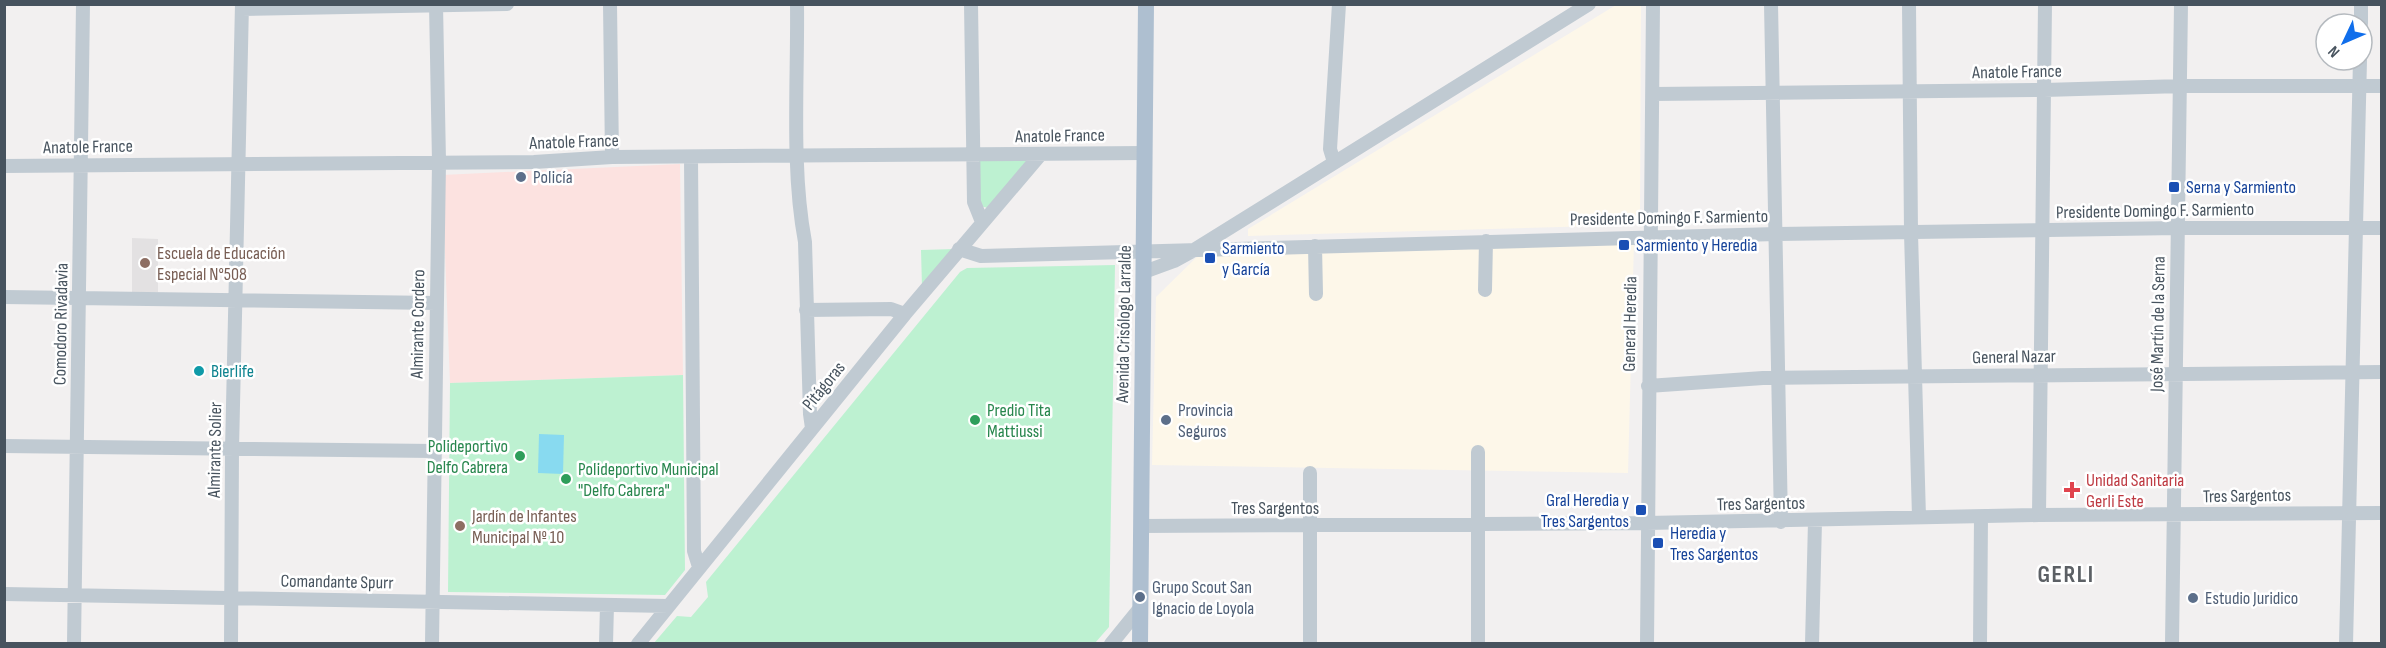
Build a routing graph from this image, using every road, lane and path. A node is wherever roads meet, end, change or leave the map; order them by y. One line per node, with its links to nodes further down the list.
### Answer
1 (83, 4): 32 (street, Comodoro Rivadavia)
2 (507, 4): 14 (street)
3 (610, 4): 28 (street)
4 (797, 4): 26 (street)
5 (970, 4): 27 (street)
6 (1146, 4): 24 (main road, Avenida Crisólogo Larralde)
7 (1339, 4): 31 (street)
8 (1589, 4): 31 (street)
9 (1653, 4): 22 (street, General Heredia)
10 (1771, 4): 23 (street)
11 (1909, 4): 21 (street)
12 (2045, 4): 20 (street)
13 (2181, 4): 17 (street, José Martín de la Serna)
14 (436, 5): 15 (street); 30 (street, Almirante Cordero)
15 (242, 7): 33 (street, Almirante Solier)
16 (2360, 72): 19 (street)
17 (2181, 86): 19 (street, Anatole France); 20 (street, Anatole France); 36 (street, José Martín de la Serna)
18 (2382, 86): 19 (street, Anatole France)
19 (2360, 87): 37 (street)
20 (2044, 90): 21 (street, Anatole France); 39 (street)
21 (1910, 91): 23 (street, Anatole France); 40 (street)
22 (1653, 94): 23 (street, Anatole France); 42 (street, General Heredia)
23 (1772, 94): 41 (street)
24 (1144, 153): 25 (street, Anatole France); 47 (main road, Avenida Crisólogo Larralde)
25 (1041, 154): 27 (street, Anatole France); 35 (street, Pitágoras)
26 (798, 155): 27 (street, Anatole France); 29 (street, Anatole France); 55 (street)
27 (972, 155): 35 (street)
28 (612, 158): 29 (street, Anatole France); 30 (street, Anatole France)
29 (690, 158): 83 (street)
30 (439, 162): 33 (street, Anatole France); 54 (street, Almirante Cordero)
31 (1334, 162): 46 (street)
32 (81, 164): 33 (street, Anatole France); 34 (street, Anatole France); 53 (street, Comodoro Rivadavia)
33 (239, 164): 52 (street, Almirante Solier)
34 (4, 166)
35 (982, 222): 45 (street, Pitágoras)
36 (2178, 228): 37 (street, Presidente Domingo F. Sarmiento); 39 (street, Presidente Domingo F. Sarmiento); 60 (street, José Martín de la Serna)
37 (2356, 228): 38 (street, Presidente Domingo F. Sarmiento); 57 (street)
38 (2382, 228)
39 (2043, 231): 40 (street, Presidente Domingo F. Sarmiento); 59 (street)
40 (1911, 233): 41 (street, Presidente Domingo F. Sarmiento); 61 (street)
41 (1776, 234): 42 (street, Presidente Domingo F. Sarmiento); 62 (street)
42 (1649, 237): 43 (street, Presidente Domingo F. Sarmiento); 63 (street, General Heredia)
43 (1486, 241): 44 (street, Presidente Domingo F. Sarmiento); 49 (street)
44 (1315, 246): 46 (street, Presidente Domingo F. Sarmiento); 50 (street)
45 (959, 249): 47 (street, Presidente Domingo F. Sarmiento); 56 (street, Pitágoras)
46 (1194, 250): 47 (street, Presidente Domingo F. Sarmiento); 48 (street)
47 (1141, 251): 48 (main road, Avenida Crisólogo Larralde)
48 (1144, 272): 82 (main road, Avenida Crisólogo Larralde)
49 (1485, 290)
50 (1316, 294)
51 (4, 297): 53 (street)
52 (235, 299): 53 (street); 54 (street); 67 (street, Almirante Solier)
53 (80, 300): 66 (street, Comodoro Rivadavia)
54 (436, 303): 68 (street, Almirante Cordero)
55 (806, 310): 56 (street); 64 (street)
56 (906, 314): 64 (street, Pitágoras)
57 (2353, 372): 58 (street, General Nazar); 60 (street, General Nazar); 71 (street)
58 (2382, 372)
59 (2041, 375): 60 (street, General Nazar); 61 (street, General Nazar); 73 (street)
60 (2175, 375): 74 (street, José Martín de la Serna)
61 (1914, 376): 62 (street, General Nazar); 75 (street)
62 (1777, 378): 63 (street, General Nazar); 78 (street)
63 (1648, 386): 79 (street, General Heredia)
64 (812, 428): 83 (street, Pitágoras)
65 (4, 446): 66 (street)
66 (77, 447): 67 (street); 85 (street, Comodoro Rivadavia)
67 (232, 450): 68 (street); 86 (street, Almirante Solier)
68 (434, 451): 87 (street, Almirante Cordero)
69 (1478, 452): 81 (street)
70 (1310, 473): 80 (street)
71 (2350, 513): 72 (street, Tres Sargentos); 74 (street, Tres Sargentos); 104 (street)
72 (2382, 513)
73 (2039, 514): 74 (street, Tres Sargentos); 76 (street, Tres Sargentos)
74 (2174, 515): 103 (street, José Martín de la Serna)
75 (1919, 517): 76 (street, Tres Sargentos); 77 (street, Tres Sargentos)
76 (1981, 517): 102 (street)
77 (1815, 521): 78 (street, Tres Sargentos); 101 (street)
78 (1780, 522): 79 (street, Tres Sargentos)
79 (1647, 524): 81 (street, Tres Sargentos); 100 (street, General Heredia)
80 (1311, 525): 81 (street, Tres Sargentos); 82 (street, Tres Sargentos); 98 (street)
81 (1479, 525): 99 (street)
82 (1141, 526): 90 (main road, Avenida Crisólogo Larralde)
83 (699, 567): 89 (street, Pitágoras)
84 (4, 594): 85 (street, Comandante Spurr)
85 (75, 595): 86 (street, Comandante Spurr); 91 (street, Comodoro Rivadavia)
86 (231, 598): 87 (street, Comandante Spurr); 92 (street, Almirante Solier)
87 (433, 602): 88 (street, Comandante Spurr); 93 (street, Almirante Cordero)
88 (607, 605): 89 (street, Comandante Spurr); 94 (street)
89 (668, 606): 95 (street, Pitágoras)
90 (1140, 607): 96 (street); 97 (main road, Avenida Crisólogo Larralde)
91 (74, 644)
92 (231, 644)
93 (432, 644)
94 (606, 644)
95 (638, 644)
96 (1111, 644)
97 (1140, 644)
98 (1310, 644)
99 (1478, 644)
100 (1647, 644)
101 (1812, 644)
102 (1980, 644)
103 (2172, 644)
104 (2346, 644)

